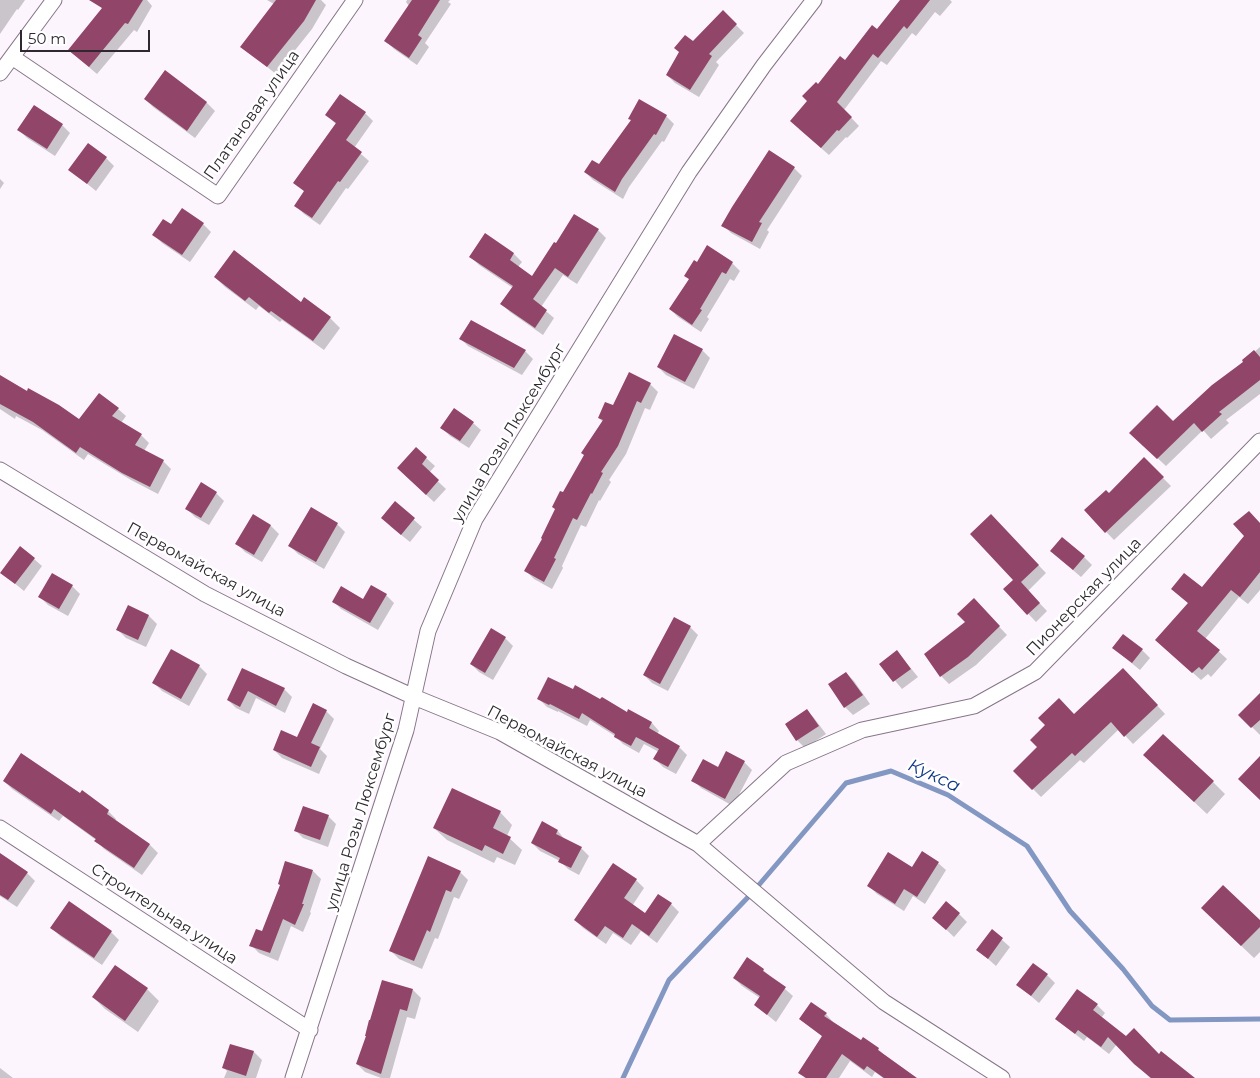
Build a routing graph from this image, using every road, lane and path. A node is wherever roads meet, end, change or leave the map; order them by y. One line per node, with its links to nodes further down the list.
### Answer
1 (54, 0): 4 (street)
2 (355, 0): 4 (street, Платановая улица)
3 (814, 0): 8 (street, улица Розы Люксембург)
4 (12, 57): 5 (street)
5 (0, 73)
6 (1260, 440): 10 (street, Пионерская улица)
7 (0, 470): 8 (street, Первомайская улица)
8 (414, 698): 10 (street, Первомайская улица); 11 (street, улица Розы Люксембург)
9 (0, 828): 11 (street, Строительная улица)
10 (698, 844): 13 (street, Первомайская улица)
11 (310, 1030): 12 (street, улица Розы Люксембург)
12 (293, 1078)
13 (1002, 1078)

